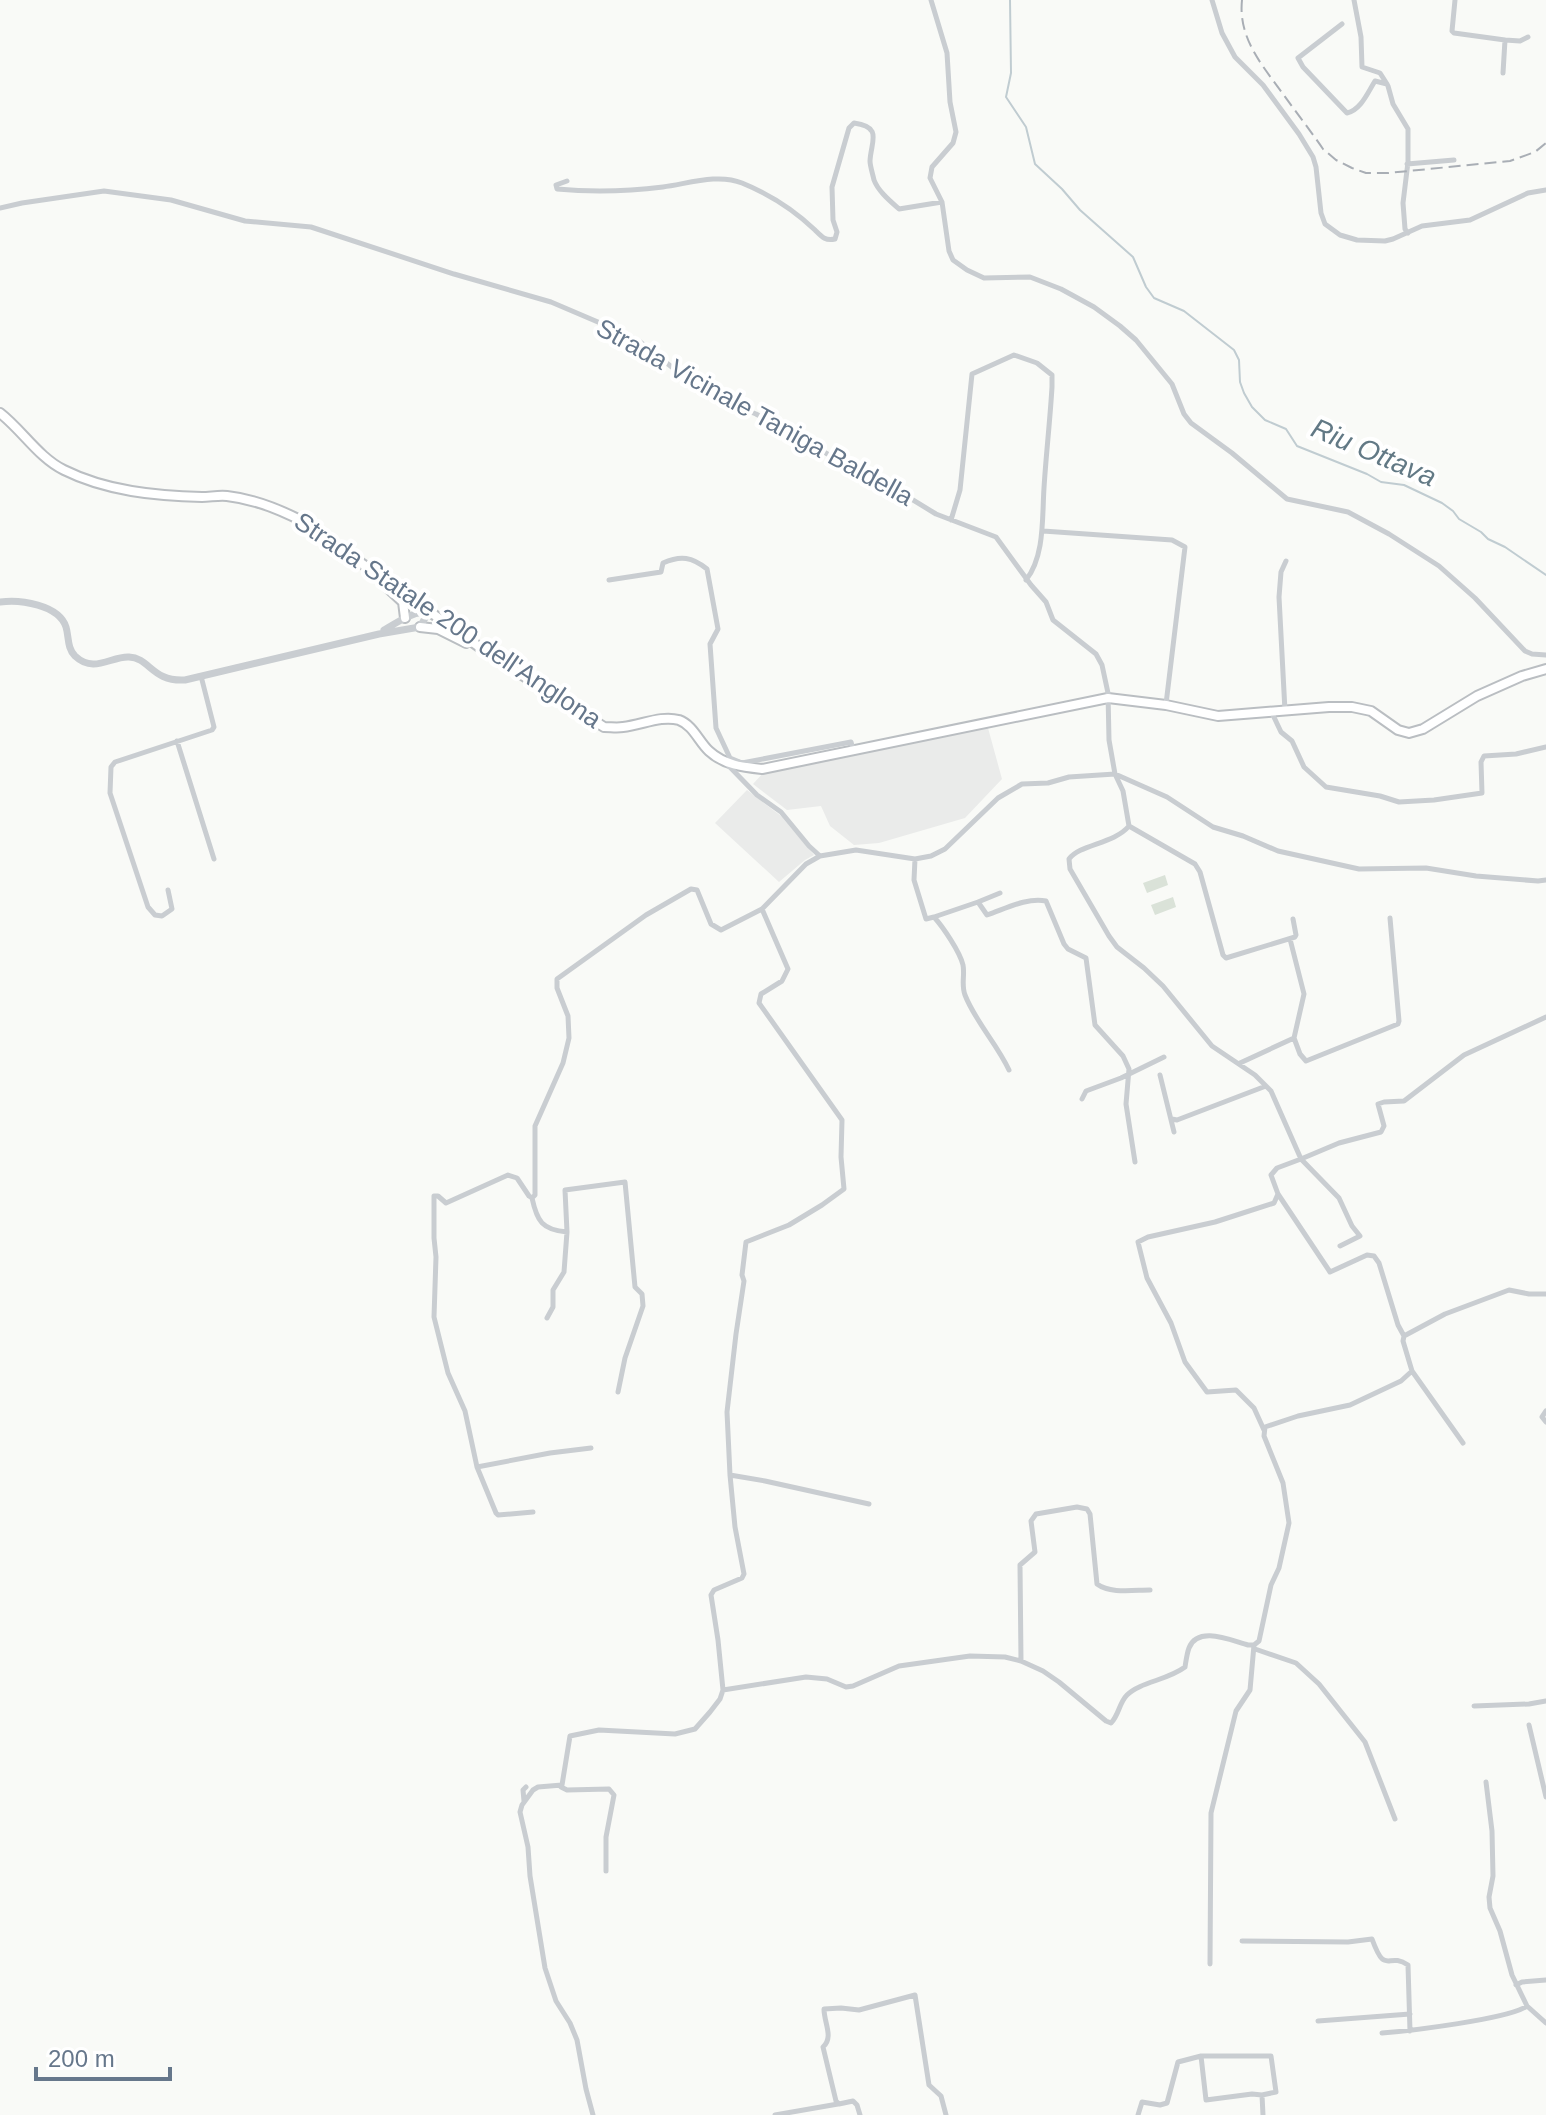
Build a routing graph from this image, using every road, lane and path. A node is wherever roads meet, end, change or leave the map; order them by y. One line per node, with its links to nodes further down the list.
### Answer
1 (931, 0): 14 (street)
2 (1212, 0): 16 (street)
3 (1354, 0): 9 (street)
4 (1455, 0): 7 (street)
5 (1342, 24): 9 (street)
6 (1528, 37): 7 (street)
7 (1505, 40): 8 (street)
8 (1503, 73)
9 (1387, 84): 11 (street)
10 (1454, 160): 11 (street)
11 (1407, 164): 16 (street)
12 (567, 181): 14 (street)
13 (1546, 190): 16 (street)
14 (942, 202): 29 (street)
15 (0, 208): 18 (street, Strada Vicinale Taniga Baldella)
16 (1408, 233)
17 (0, 413): 21 (main road, Strada Statale 200 dell'Anglona)
18 (951, 520): 19 (street); 23 (street, Strada Vicinale Taniga Baldella)
19 (1043, 531): 23 (street); 37 (street)
20 (1286, 561): 38 (street)
21 (371, 571): 25 (main road, Strada Statale 200 dell'Anglona); 26 (main road)
22 (609, 580): 42 (street)
23 (1026, 580): 33 (street, Strada Vicinale Taniga Baldella)
24 (0, 602): 32 (street)
25 (429, 611): 26 (street); 27 (street); 30 (main road, Strada Statale 200 dell'Anglona)
26 (405, 618): 28 (street)
27 (420, 627): 28 (street); 30 (main road)
28 (379, 634): 32 (street)
29 (1546, 655)
30 (492, 656): 43 (main road, Strada Statale 200 dell'Anglona)
31 (1546, 669): 38 (main road)
32 (201, 676): 40 (street)
33 (1106, 683): 34 (street, Strada Vicinale Taniga Baldella); 35 (street); 36 (street, Strada Vicinale Taniga Baldella)
34 (1108, 698): 35 (main road); 36 (main road); 44 (street, Strada Vicinale Taniga Baldella)
35 (1096, 700): 42 (main road)
36 (1122, 700): 37 (main road)
37 (1166, 705): 39 (main road)
38 (1285, 712): 39 (main road)
39 (1272, 713): 41 (street)
40 (177, 741): 47 (street); 50 (street)
41 (1546, 747)
42 (853, 749): 43 (main road)
43 (724, 762): 46 (street)
44 (1115, 774): 45 (street, Strada Vicinale Taniga Baldella); 48 (street); 49 (street)
45 (1129, 826): 57 (street); 61 (street)
46 (820, 856): 48 (street); 53 (street)
47 (214, 859)
48 (915, 859): 54 (street)
49 (1546, 880)
50 (168, 890)
51 (1000, 893): 52 (street)
52 (978, 902): 54 (street); 63 (street)
53 (762, 909): 72 (street); 86 (street)
54 (934, 917): 62 (street)
55 (1390, 918): 59 (street)
56 (1293, 919): 57 (street)
57 (1290, 939): 59 (street)
58 (1546, 1017): 69 (street)
59 (1294, 1038): 61 (street)
60 (1164, 1057): 63 (street)
61 (1240, 1063): 65 (street)
62 (1009, 1070)
63 (1129, 1074): 66 (street); 70 (street)
64 (1160, 1075): 67 (street)
65 (1266, 1086): 67 (street); 69 (street)
66 (1082, 1099)
67 (1172, 1119): 68 (street)
68 (1174, 1132)
69 (1301, 1159): 71 (street); 74 (street)
70 (1135, 1162)
71 (1278, 1194): 77 (street); 82 (street)
72 (532, 1198): 73 (street); 85 (street)
73 (567, 1232): 76 (street); 79 (street)
74 (1340, 1246)
75 (1546, 1294): 77 (street)
76 (547, 1318)
77 (1404, 1336): 78 (street)
78 (1412, 1371): 82 (street); 83 (street)
79 (618, 1392)
80 (1546, 1411): 81 (street)
81 (1546, 1422)
82 (1264, 1430): 90 (street)
83 (1463, 1443)
84 (591, 1448): 85 (street)
85 (477, 1467): 88 (street)
86 (730, 1475): 87 (street); 92 (street)
87 (869, 1504)
88 (533, 1512)
89 (1150, 1590): 91 (street)
90 (1254, 1647): 91 (street); 101 (street); 104 (street)
91 (1021, 1661): 92 (street)
92 (723, 1690): 97 (street)
93 (1546, 1701): 94 (street)
94 (1474, 1706)
95 (1529, 1725): 99 (street)
96 (1486, 1782): 106 (street)
97 (560, 1786): 100 (street); 102 (street)
98 (526, 1787): 100 (street)
99 (1546, 1797)
100 (524, 1802): 116 (street)
101 (1395, 1819)
102 (606, 1871)
103 (1242, 1941): 108 (street)
104 (1210, 1964)
105 (1546, 1980): 106 (street)
106 (1516, 1985): 107 (street)
107 (1527, 2006): 110 (street); 111 (street)
108 (1410, 2014): 109 (street); 111 (street)
109 (1318, 2021)
110 (1546, 2023)
111 (1410, 2031): 112 (street)
112 (1382, 2033)
113 (1201, 2056): 114 (street); 114 (street); 120 (street)
114 (1262, 2095): 121 (street)
115 (839, 2104): 117 (street); 118 (street); 119 (street)
116 (593, 2115)
117 (775, 2115)
118 (860, 2115)
119 (946, 2115)
120 (1138, 2115)
121 (1263, 2115)

